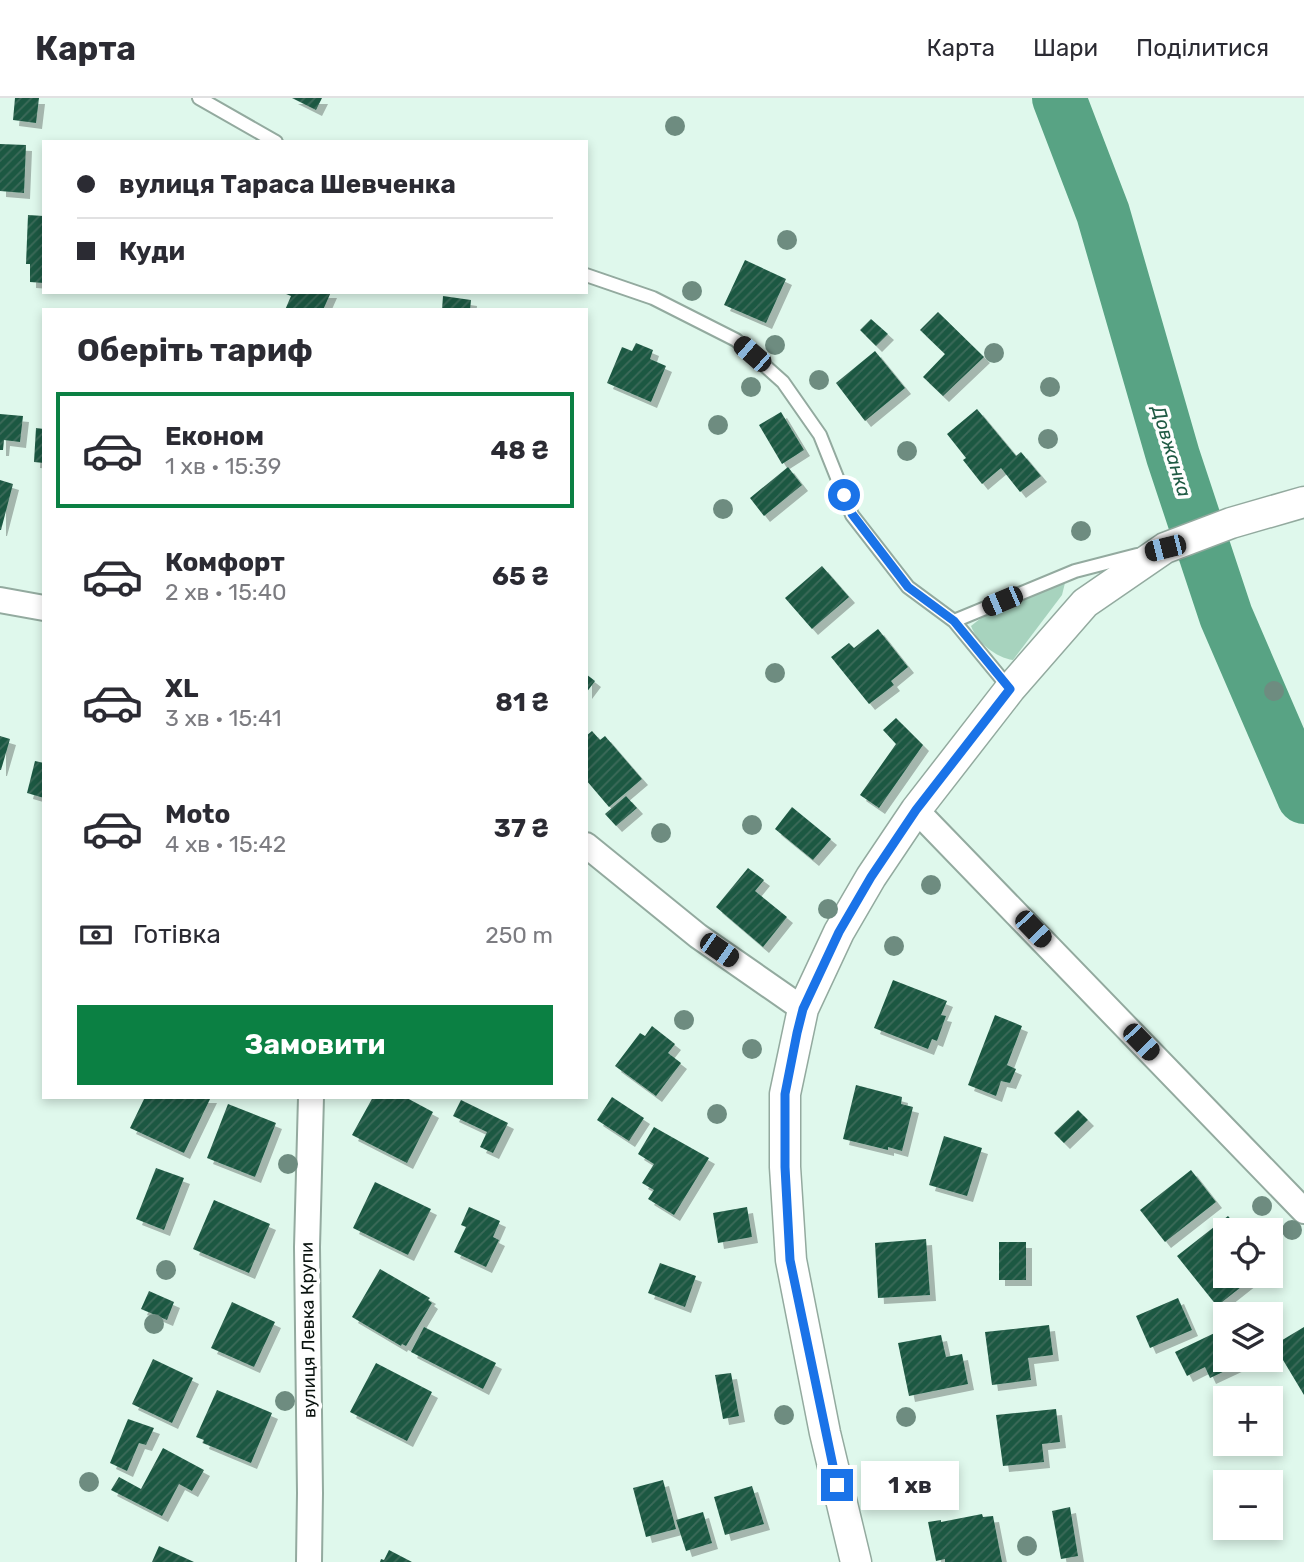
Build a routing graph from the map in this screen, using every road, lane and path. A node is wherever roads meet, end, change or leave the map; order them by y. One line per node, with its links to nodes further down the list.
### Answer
1 (199, 98): 2 (lane)
2 (272, 140)
3 (588, 276): 8 (lane)
4 (1304, 502): 5 (street)
5 (1165, 548): 8 (lane); 9 (street)
6 (0, 600): 7 (street)
7 (42, 608)
8 (954, 621): 9 (lane)
9 (1010, 689): 10 (street)
10 (916, 810): 12 (street); 14 (street)
11 (588, 847): 12 (street)
12 (803, 1009): 16 (street)
13 (311, 1099): 15 (street, вулиця Левка Крупи)
14 (1304, 1211)
15 (309, 1562)
16 (856, 1562)

